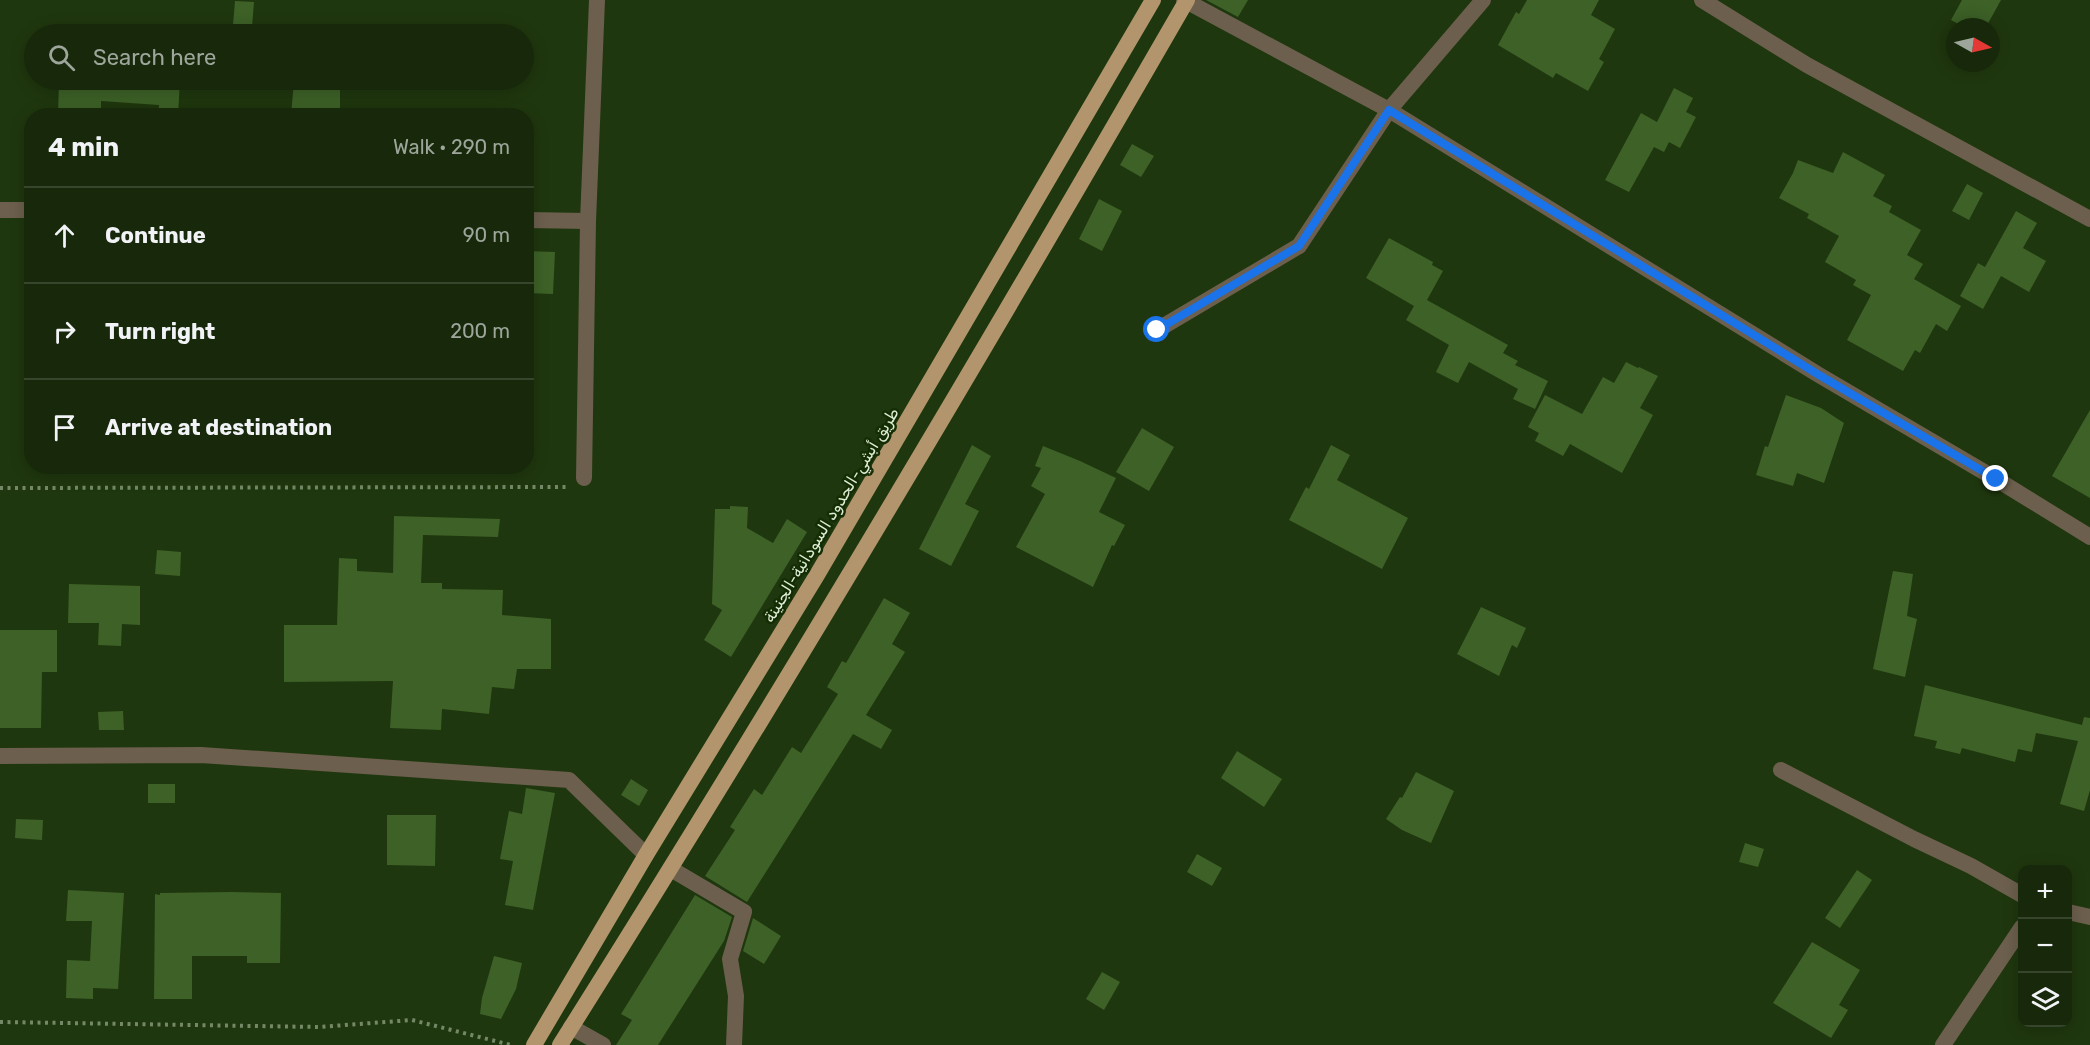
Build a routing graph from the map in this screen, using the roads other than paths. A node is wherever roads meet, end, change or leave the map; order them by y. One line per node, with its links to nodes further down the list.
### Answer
1 (597, 0): 11 (street)
2 (1153, 0): 17 (highway, طريق أبشي-الحدود السودانية-الجنينة)
3 (1185, 0): 6 (street); 18 (highway)
4 (1483, 0): 6 (street)
5 (1702, 0): 9 (street)
6 (1389, 110): 12 (street); 14 (street)
7 (0, 210): 8 (street)
8 (24, 210)
9 (2090, 219)
10 (534, 220): 11 (street)
11 (588, 221): 13 (street)
12 (1157, 330)
13 (580, 482)
14 (2090, 537)
15 (0, 756): 17 (street)
16 (1781, 770): 19 (street)
17 (646, 855): 24 (highway, طريق أبشي-الحدود السودانية-الجنينة)
18 (671, 869): 23 (highway); 27 (street)
19 (2018, 893)
20 (2072, 913): 21 (street)
21 (2090, 917)
22 (2018, 933): 28 (street)
23 (571, 1027): 25 (highway); 26 (street)
24 (534, 1045)
25 (560, 1045)
26 (603, 1045)
27 (734, 1045)
28 (1944, 1045)

